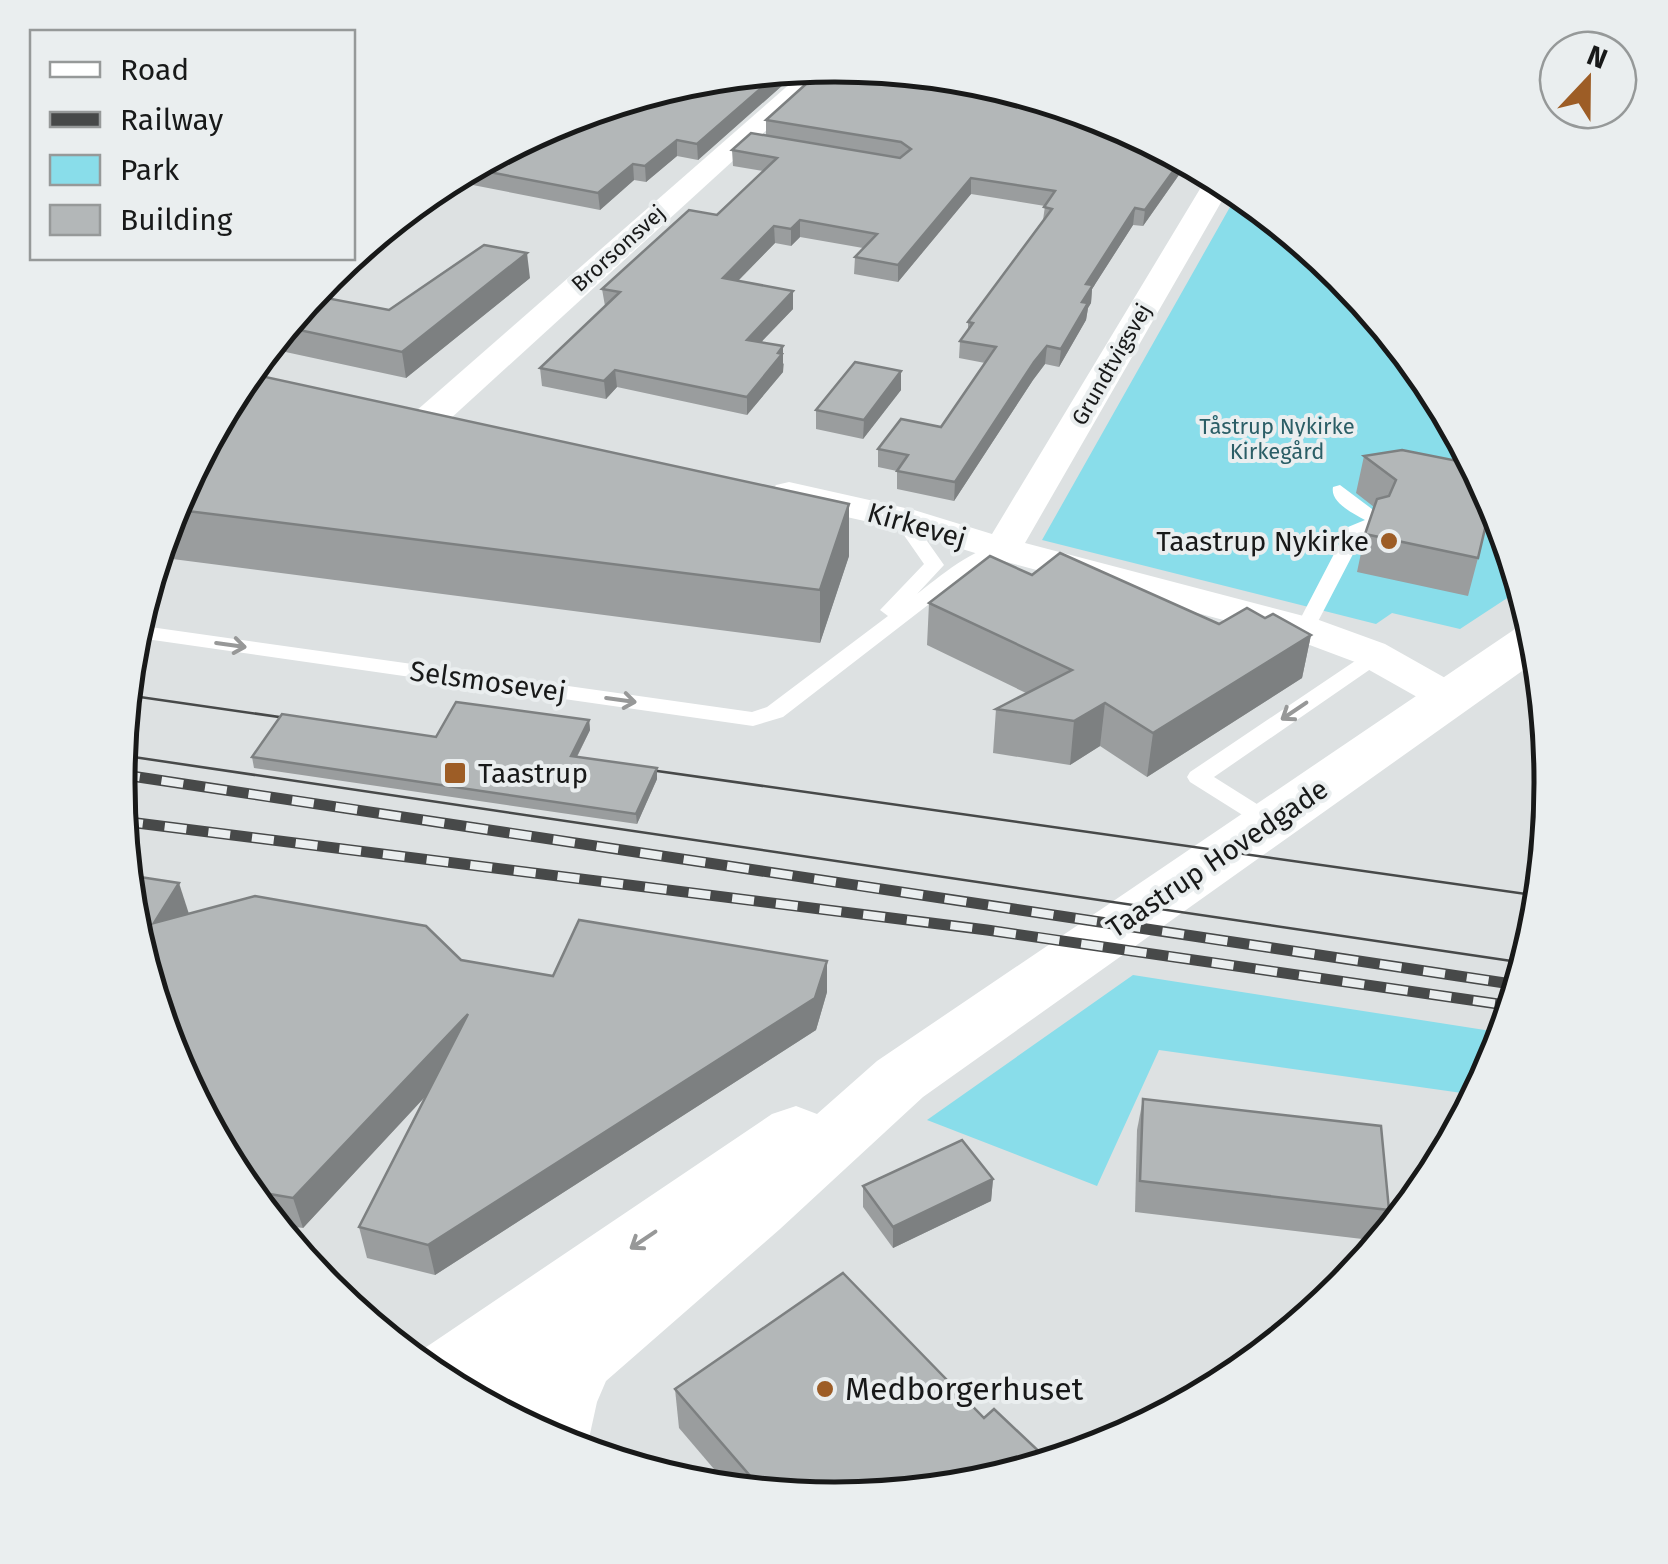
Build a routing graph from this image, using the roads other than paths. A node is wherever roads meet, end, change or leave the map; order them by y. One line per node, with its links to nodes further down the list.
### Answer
1 (809, 83): 3 (street, Brorsonsvej)
2 (1212, 193): 7 (street, Grundtvigsvej)
3 (423, 423)
4 (1340, 491): 8 (lane)
5 (900, 518): 6 (lane); 6 (street, Kirkevej); 7 (street, Kirkevej)
6 (922, 548): 7 (street, Kirkevej); 12 (lane, Selsmosevej)
7 (1002, 550): 8 (street, Kirkevej); 12 (lane, Selsmosevej)
8 (1305, 629): 11 (street, Kirkevej)
9 (151, 633): 12 (lane, Selsmosevej, one-way to 12)
10 (1520, 649): 13 (street, Taastrup Hovedgade)
11 (1370, 653): 13 (street, Kirkevej); 14 (lane, one-way to 14)
12 (828, 672)
13 (1448, 698): 14 (street, Taastrup Hovedgade)
14 (1268, 822): 15 (street, Taastrup Hovedgade)
15 (900, 1079): 16 (street, Taastrup Hovedgade); 17 (street, Taastrup Hovedgade, one-way to 17)
16 (578, 1359): 18 (street, Taastrup Hovedgade); 19 (street)
17 (454, 1369)
18 (513, 1403)
19 (555, 1423)

